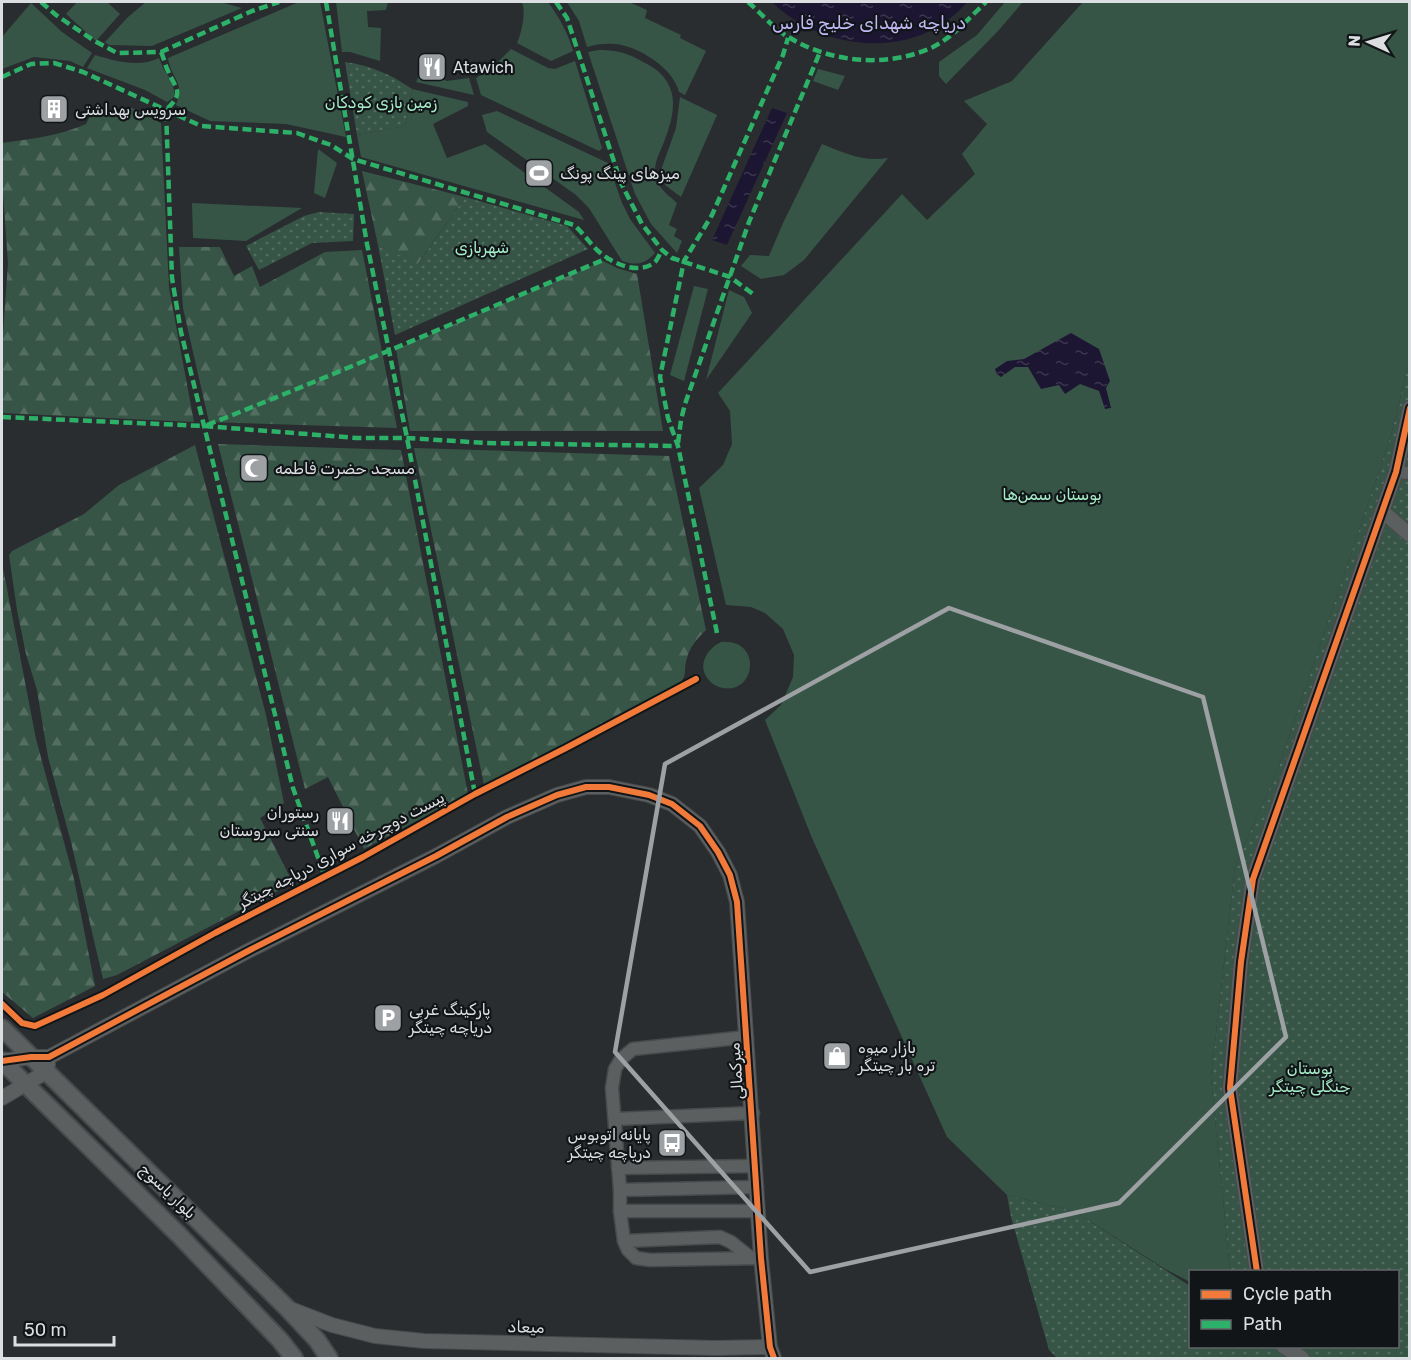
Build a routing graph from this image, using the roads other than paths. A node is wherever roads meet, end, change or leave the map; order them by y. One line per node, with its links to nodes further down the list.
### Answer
1 (1410, 408): 2 (street)
2 (1403, 473): 3 (street)
3 (1382, 511): 4 (street); 22 (street)
4 (1410, 534)
5 (2, 1028): 7 (main road, بلوار یاسوج)
6 (747, 1037): 9 (street, میرکمالی); 12 (street, میرکمالی); 13 (street)
7 (32, 1057): 8 (street); 9 (main road, بلوار یاسوج)
8 (2, 1061): 10 (main road, بلوار یاسوج)
9 (48, 1065): 10 (street, میرکمالی); 23 (main road, بلوار یاسوج)
10 (27, 1085): 11 (street, میرکمالی); 27 (main road, بلوار یاسوج)
11 (2, 1098)
12 (753, 1113): 13 (street); 14 (street, میرکمالی)
13 (615, 1119): 15 (street)
14 (755, 1166): 15 (street); 16 (street, میرکمالی)
15 (618, 1168): 17 (street)
16 (757, 1187): 17 (street); 19 (street, میرکمالی)
17 (620, 1190): 18 (street)
18 (620, 1211): 19 (street); 20 (street)
19 (758, 1211): 21 (street, میرکمالی)
20 (624, 1241): 21 (street); 21 (street)
21 (756, 1258): 26 (street, میرکمالی)
22 (1257, 1270)
23 (286, 1307): 25 (street, میعاد); 28 (main road, بلوار یاسوج)
24 (1285, 1348): 29 (street)
25 (718, 1353): 26 (street, میعاد)
26 (772, 1353)
27 (294, 1359)
28 (329, 1359)
29 (1302, 1359)

